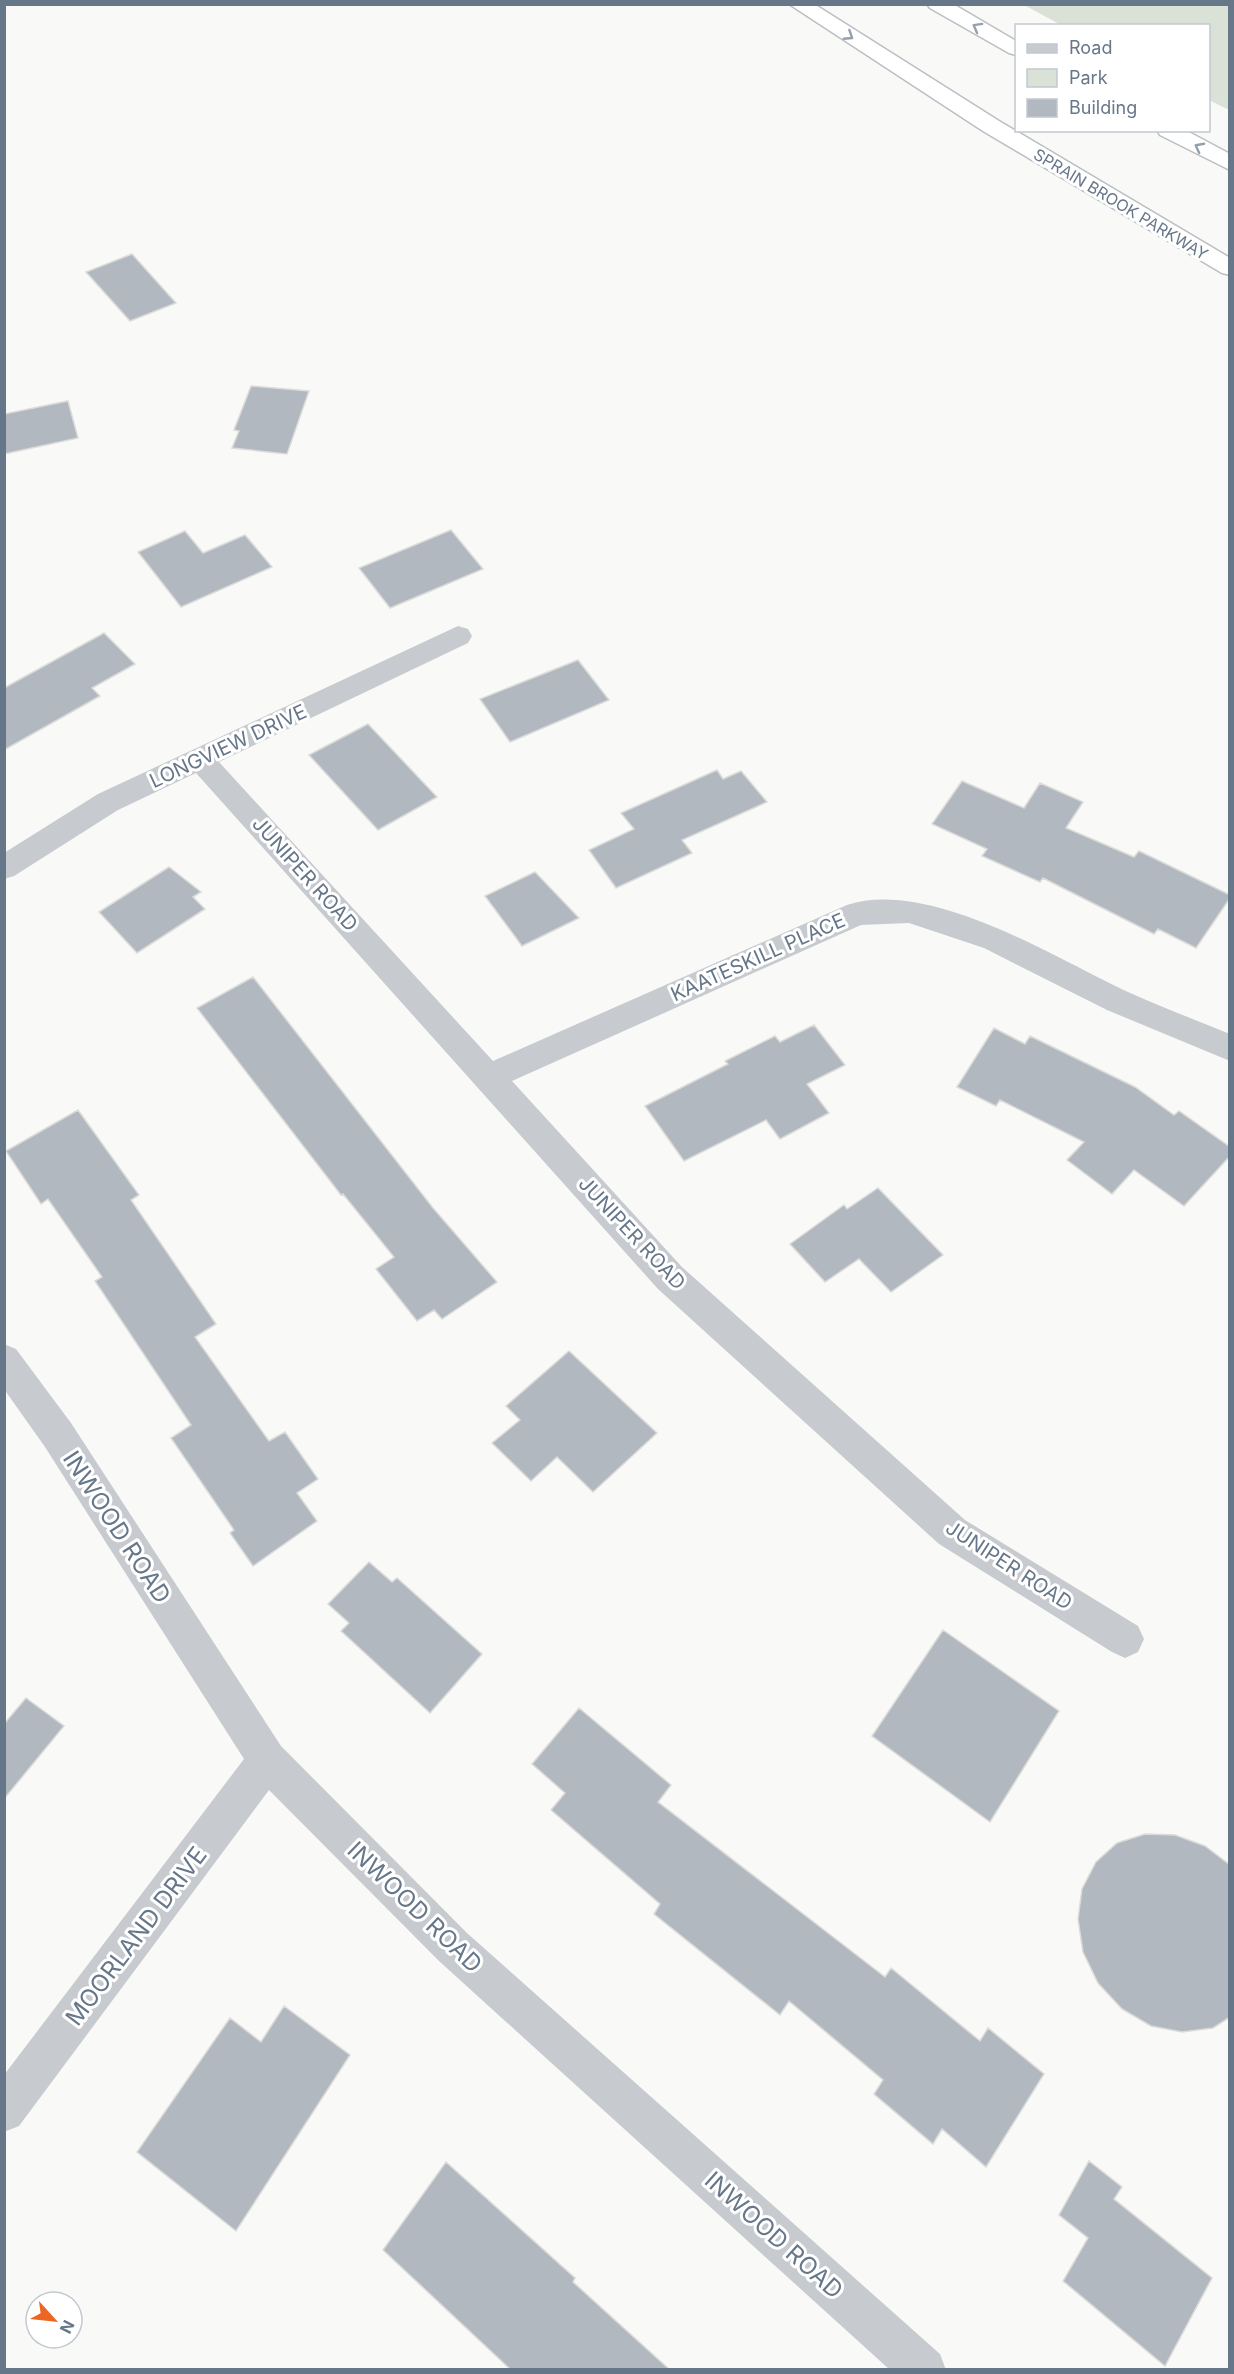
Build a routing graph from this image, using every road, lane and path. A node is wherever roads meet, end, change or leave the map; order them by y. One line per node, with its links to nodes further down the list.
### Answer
1 (800, 4): 6 (highway, SPRAIN BROOK PARKWAY, one-way to 6)
2 (937, 4): 3 (highway, one-way to 2)
3 (1015, 48)
4 (1172, 132): 5 (highway, one-way to 4)
5 (1230, 162)
6 (1230, 268)
7 (458, 636): 8 (street, LONGVIEW DRIVE)
8 (200, 759): 9 (street, LONGVIEW DRIVE); 11 (street, JUNIPER ROAD)
9 (4, 868)
10 (1230, 1048): 11 (street, KAATESKILL PLACE)
11 (489, 1077): 13 (street, JUNIPER ROAD)
12 (4, 1360): 14 (street, INWOOD ROAD)
13 (1125, 1638)
14 (267, 1760): 15 (street, MOORLAND DRIVE); 16 (street, INWOOD ROAD)
15 (4, 2112)
16 (924, 2370)

